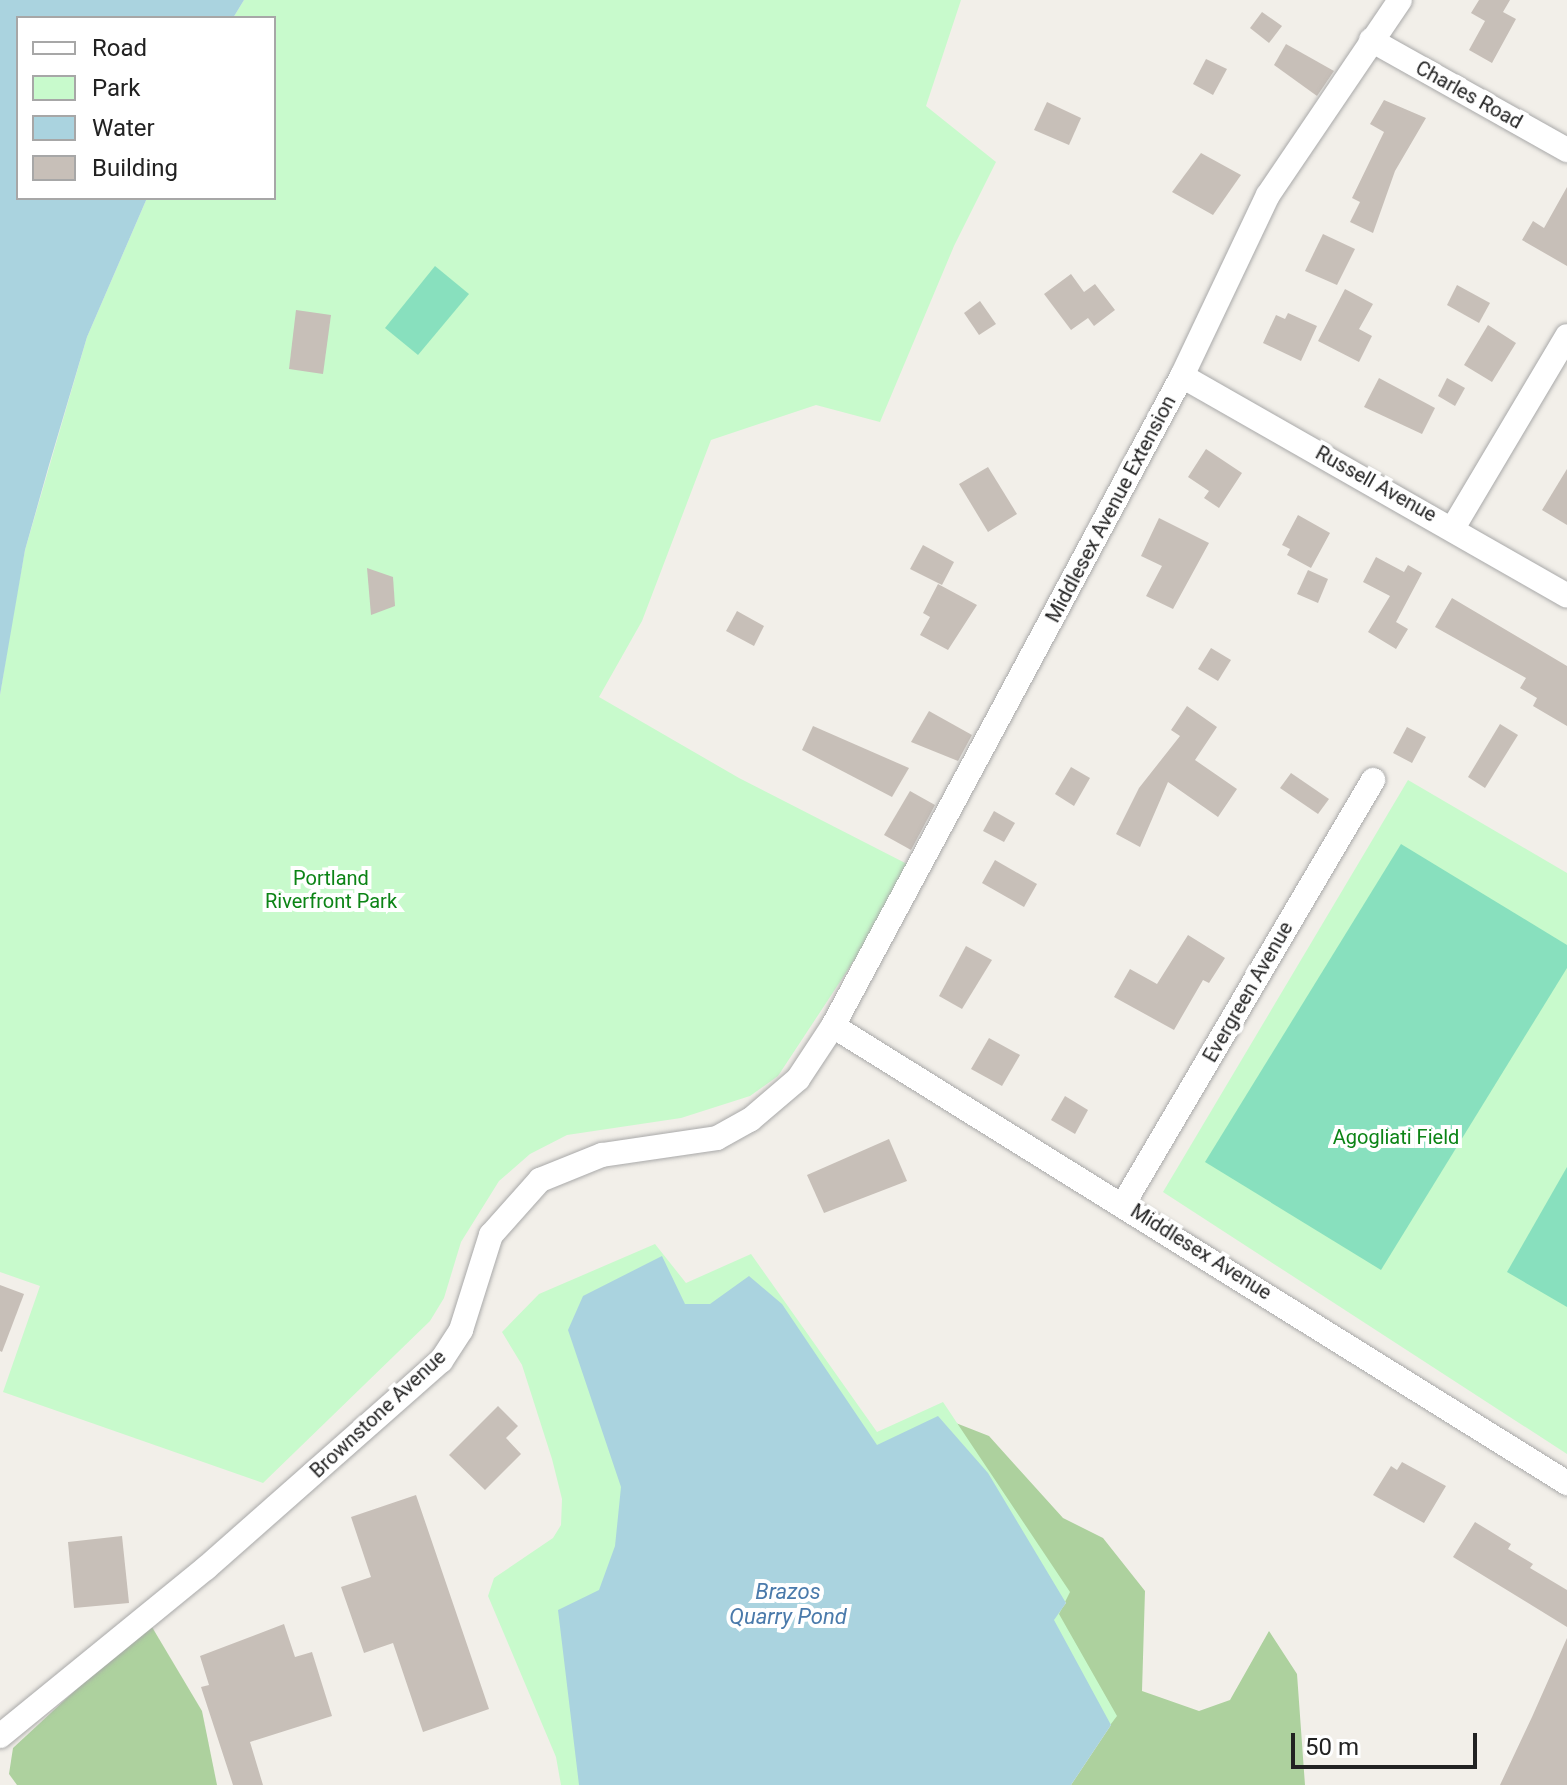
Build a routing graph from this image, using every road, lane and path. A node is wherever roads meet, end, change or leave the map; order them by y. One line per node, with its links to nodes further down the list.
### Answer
1 (1400, 0): 2 (street, Middlesex Avenue Extension)
2 (1371, 40): 3 (street, Charles Road); 5 (street, Middlesex Avenue Extension)
3 (1567, 150)
4 (1567, 336): 6 (street)
5 (1182, 376): 6 (street, Russell Avenue); 9 (street, Middlesex Avenue Extension)
6 (1453, 528): 7 (street, Russell Avenue)
7 (1567, 596)
8 (1373, 780): 10 (street, Evergreen Avenue)
9 (833, 1026): 10 (street, Middlesex Avenue); 12 (street, Brownstone Avenue)
10 (1124, 1203): 11 (street, Middlesex Avenue)
11 (1567, 1483)
12 (0, 1736)

